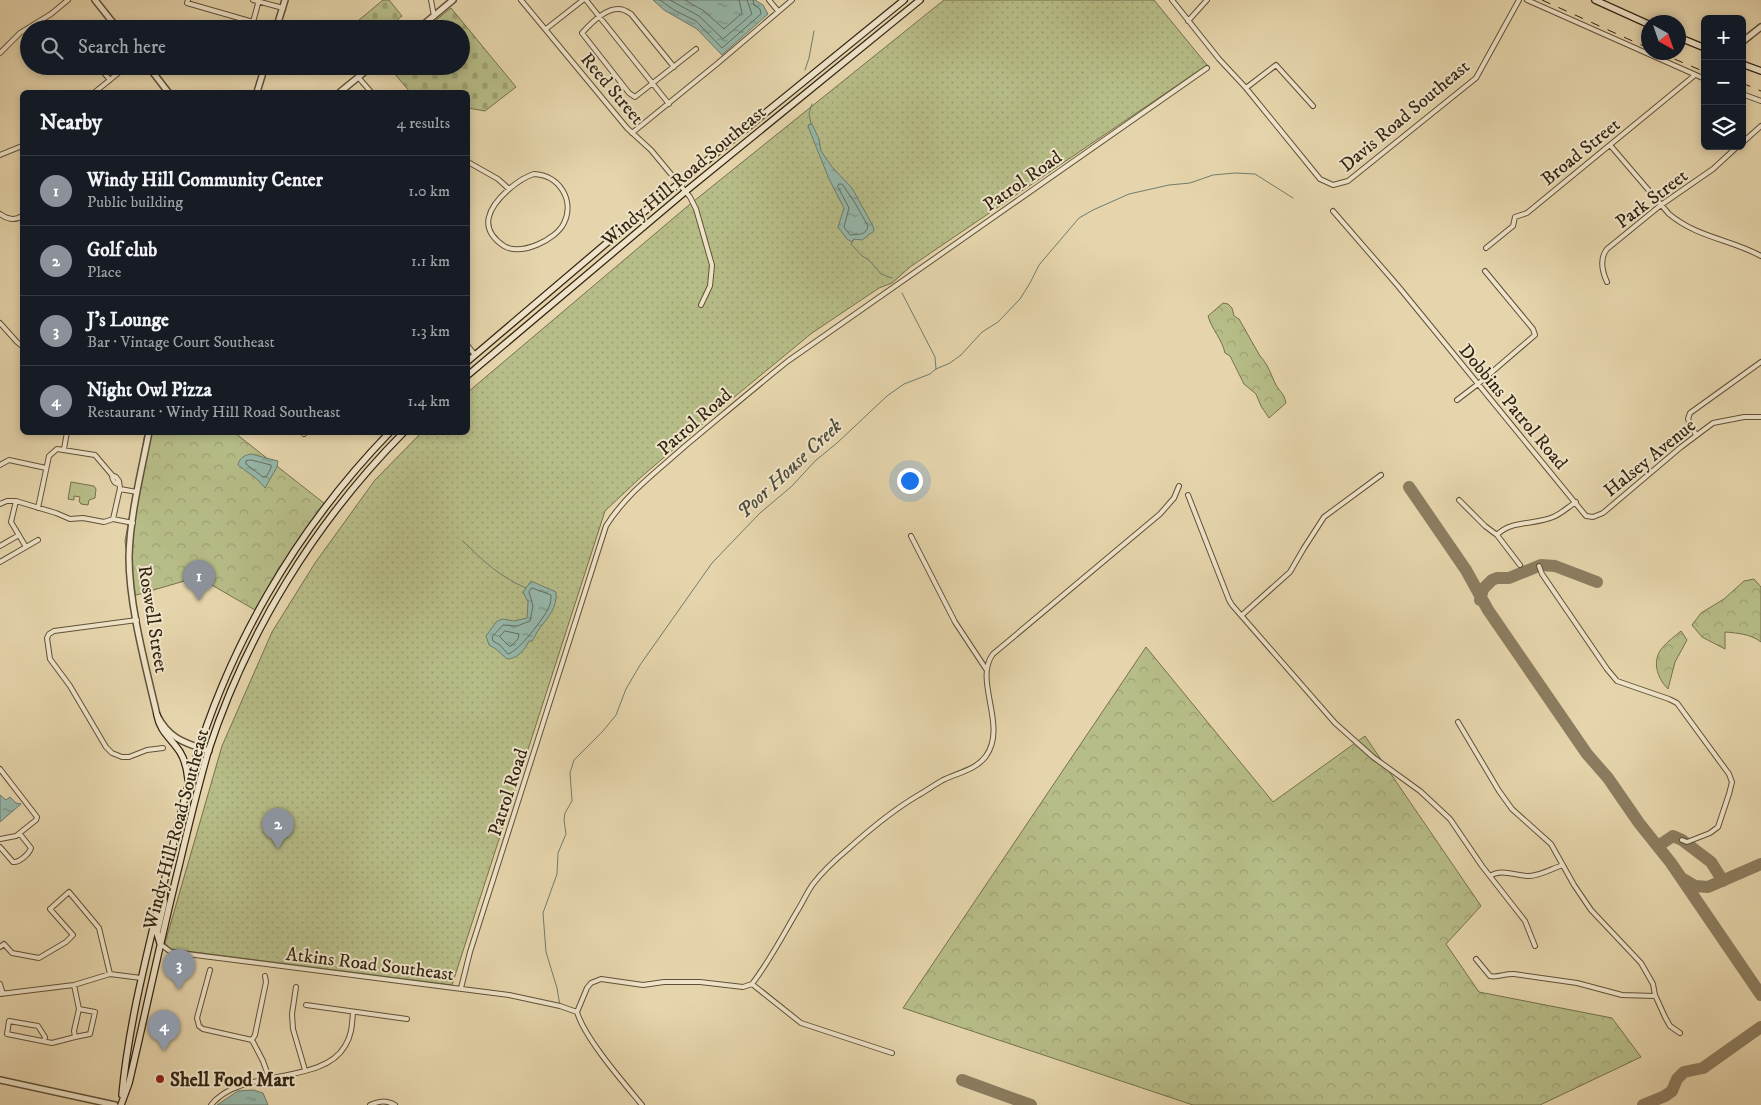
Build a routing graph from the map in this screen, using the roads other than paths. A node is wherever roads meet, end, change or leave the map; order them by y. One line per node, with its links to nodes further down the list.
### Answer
1 (68, 0): 24 (street)
2 (96, 0): 25 (street)
3 (188, 0): 26 (street)
4 (253, 0): 19 (street)
5 (285, 0): 20 (street)
6 (431, 0): 22 (street)
7 (453, 0): 22 (street)
8 (521, 0): 33 (street, Reed Street)
9 (585, 0): 23 (street); 33 (street)
10 (769, 0): 21 (street)
11 (792, 0): 21 (street)
12 (904, 0): 72 (main road, Windy Hill Road Southeast)
13 (920, 0): 74 (main road, Windy Hill Road Southeast)
14 (1172, 0): 30 (street, Davis Road Southeast)
15 (1207, 0): 30 (street)
16 (1519, 0): 54 (street, Davis Road Southeast)
17 (1527, 0): 49 (street)
18 (1595, 0): 31 (main road)
19 (259, 1): 20 (street); 27 (street)
20 (282, 8): 28 (street)
21 (778, 11): 62 (street)
22 (434, 16): 29 (street)
23 (600, 17): 41 (street); 53 (street); 53 (street)
24 (41, 20)
25 (111, 20)
26 (246, 20)
27 (254, 20)
28 (279, 20)
29 (429, 20)
30 (1188, 21): 54 (street, Davis Road Southeast)
31 (1641, 21)
32 (1761, 27): 35 (street)
33 (546, 29): 65 (street, Reed Street)
34 (20, 33): 39 (street)
35 (1746, 39)
36 (1686, 40): 37 (main road)
37 (1701, 46)
38 (696, 48): 41 (street)
39 (0, 53)
40 (1746, 65): 43 (main road)
41 (674, 67): 53 (street)
42 (1207, 68): 153 (street, Patrol Road)
43 (1761, 71)
44 (106, 75): 52 (street)
45 (116, 75): 52 (street)
46 (155, 75): 56 (street)
47 (262, 75): 57 (street)
48 (362, 75): 51 (street)
49 (1695, 75): 50 (street); 67 (street, Broad Street)
50 (1701, 77)
51 (358, 78): 58 (street); 59 (street)
52 (110, 80): 55 (street)
53 (653, 82): 62 (street)
54 (1246, 88): 63 (street)
55 (97, 90)
56 (166, 90)
57 (257, 90)
58 (343, 90)
59 (369, 90)
60 (1746, 95): 61 (street)
61 (1761, 101)
62 (669, 104): 65 (street)
63 (1313, 106)
64 (1761, 126): 66 (street)
65 (632, 133): 72 (street, Reed Street)
66 (1746, 139)
67 (1610, 145): 75 (street); 79 (street, Broad Street)
68 (20, 147): 70 (street)
69 (1734, 150): 75 (street, Park Street)
70 (1, 153)
71 (470, 163): 73 (street)
72 (679, 184): 74 (street, Reed Street); 87 (main road, Windy Hill Road Southeast)
73 (509, 189): 73 (street)
74 (686, 191): 83 (street, Reed Street); 90 (main road, Windy Hill Road Southeast)
75 (1661, 205): 80 (street); 82 (street, Park Street)
76 (1333, 211): 91 (street, Dobbins Patrol Road)
77 (0, 214): 78 (street)
78 (20, 217)
79 (1486, 248)
80 (1761, 256)
81 (1484, 272): 91 (street)
82 (1608, 282)
83 (701, 305)
84 (0, 322): 85 (street)
85 (20, 344)
86 (470, 349): 87 (street)
87 (475, 355): 88 (main road, Windy Hill Road Southeast)
88 (470, 359)
89 (1761, 362): 98 (street)
90 (470, 373)
91 (1478, 384): 92 (street); 109 (street, Dobbins Patrol Road)
92 (1457, 400)
93 (1761, 417): 98 (street, Halsey Avenue)
94 (66, 435): 99 (street)
95 (148, 435): 105 (street, Roswell Street)
96 (387, 435): 130 (main road, Windy Hill Road Southeast)
97 (401, 435): 131 (main road, Windy Hill Road Southeast)
98 (1696, 436): 112 (street, Halsey Avenue)
99 (64, 449): 101 (street); 104 (street)
100 (0, 465): 101 (street)
101 (46, 468): 111 (street)
102 (1381, 475): 124 (street)
103 (1178, 486): 126 (street)
104 (120, 489): 105 (street); 113 (street)
105 (137, 492): 114 (street, Roswell Street)
106 (1188, 495): 124 (street)
107 (1459, 500): 116 (street)
108 (16, 501): 110 (street); 111 (street); 115 (street)
109 (1576, 502): 112 (street, Dobbins Patrol Road); 116 (street)
110 (0, 504)
111 (38, 508): 113 (street)
112 (1586, 516)
113 (113, 519): 114 (street)
114 (133, 522): 125 (street, Roswell Street)
115 (19, 535): 119 (street); 120 (street)
116 (1497, 535): 122 (street)
117 (911, 536): 126 (street)
118 (38, 540): 120 (street)
119 (0, 546)
120 (26, 547): 121 (street)
121 (0, 562)
122 (1520, 565)
123 (1539, 566): 136 (street)
124 (1242, 615): 139 (street)
125 (137, 620): 127 (street, Roswell Street); 129 (street)
126 (986, 669): 150 (street)
127 (157, 715): 130 (street, Roswell Street); 133 (main road)
128 (1458, 722): 138 (street)
129 (163, 748)
130 (200, 748): 131 (street, Roswell Street); 133 (main road, Windy Hill Road Southeast)
131 (209, 750): 141 (main road, Windy Hill Road Southeast)
132 (0, 769): 134 (street)
133 (189, 782): 140 (main road, Windy Hill Road Southeast)
134 (20, 834): 135 (street); 137 (street)
135 (0, 840)
136 (1682, 840)
137 (0, 847)
138 (1564, 865): 139 (street); 155 (street)
139 (1490, 876): 142 (street)
140 (164, 884): 141 (main road); 148 (main road, Windy Hill Road Southeast)
141 (160, 944): 153 (street, Atkins Road Southeast); 170 (main road, Windy Hill Road Southeast)
142 (1535, 946)
143 (0, 947): 146 (street)
144 (1476, 959): 155 (street)
145 (210, 970): 163 (street)
146 (110, 974): 148 (street); 151 (street)
147 (266, 976): 163 (street)
148 (141, 978): 170 (main road, Windy Hill Road Southeast)
149 (0, 984): 154 (street)
150 (752, 984): 159 (street); 165 (street)
151 (74, 985): 154 (street); 157 (street)
152 (296, 987): 166 (street)
153 (461, 988): 159 (street, Atkins Road Southeast)
154 (1, 994)
155 (1655, 996): 161 (street)
156 (306, 1004): 158 (street)
157 (79, 1009): 162 (street); 162 (street)
158 (353, 1012): 160 (street); 166 (street)
159 (578, 1012): 174 (street)
160 (407, 1019)
161 (1680, 1033)
162 (75, 1037): 164 (street)
163 (252, 1040): 167 (street)
164 (44, 1041): 164 (street)
165 (892, 1053)
166 (305, 1070): 167 (street)
167 (269, 1078): 171 (street)
168 (0, 1080): 169 (street)
169 (115, 1105)
170 (121, 1105)
171 (211, 1105)
172 (370, 1105): 173 (street)
173 (395, 1105)
174 (642, 1105)

